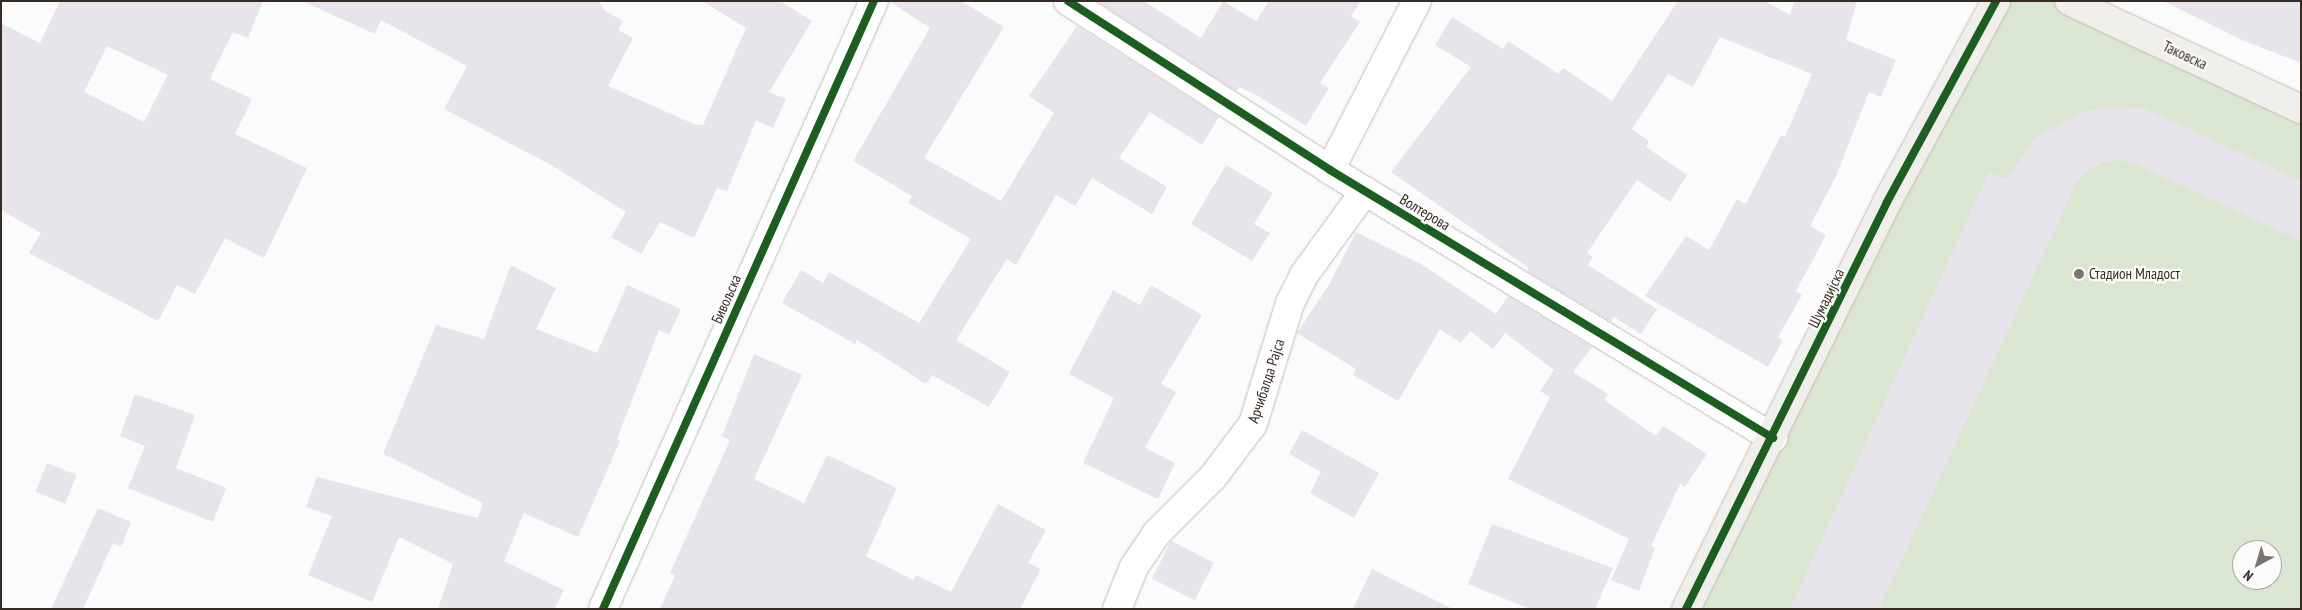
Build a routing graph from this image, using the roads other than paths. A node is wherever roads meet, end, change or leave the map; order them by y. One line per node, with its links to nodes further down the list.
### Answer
1 (874, 1): 10 (street, Бивољска)
2 (1068, 1): 7 (street, Волтерова)
3 (1417, 1): 7 (street)
4 (1996, 1): 9 (street, Шумадијска)
5 (2069, 1): 6 (street, Таковска)
6 (2301, 109)
7 (1330, 170): 8 (street, Волтерова)
8 (1365, 191): 9 (street, Волтерова); 11 (street, Арчибалда Рајса)
9 (1773, 438): 12 (street, Шумадијска)
10 (603, 609)
11 (1117, 609)
12 (1686, 609)

